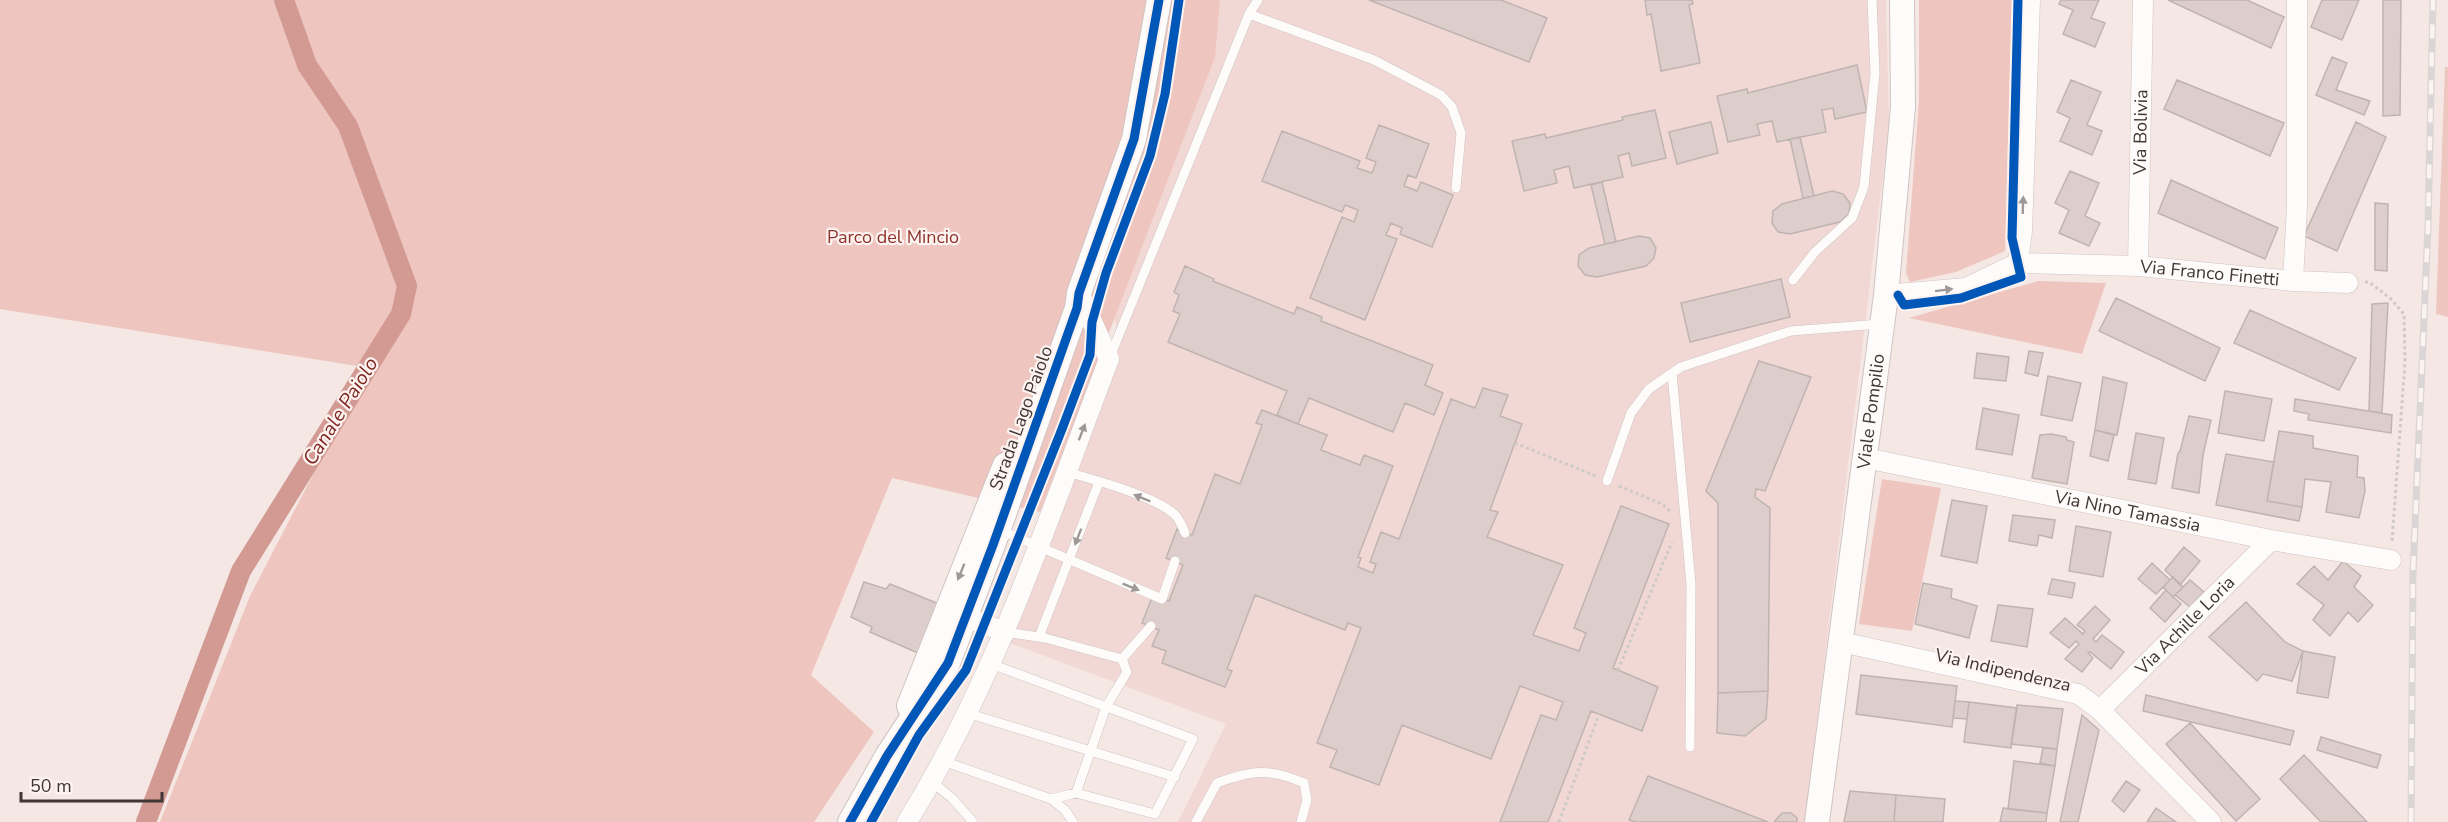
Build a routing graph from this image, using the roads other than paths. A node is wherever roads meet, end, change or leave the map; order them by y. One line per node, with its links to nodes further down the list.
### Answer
1 (1159, 0): 15 (street, Strada Lago Paiolo)
2 (1258, 0): 8 (lane)
3 (1872, 0): 12 (lane)
4 (1902, 0): 16 (street, Viale Pompilio)
5 (2030, 0): 10 (street, one-way to 5)
6 (2143, 0): 11 (street, Via Bolivia)
7 (2297, 0): 13 (street, Via Franco Finetti)
8 (1249, 14): 9 (lane); 18 (lane)
9 (1456, 188)
10 (2018, 263): 11 (street, Via Franco Finetti); 16 (street, Via Franco Finetti, one-way to 10)
11 (2138, 266): 13 (street, Via Franco Finetti)
12 (1793, 280)
13 (2293, 281): 14 (street)
14 (2349, 282)
15 (1079, 293): 18 (street); 24 (street, Strada Lago Paiolo)
16 (1886, 295): 17 (street, Viale Pompilio)
17 (1882, 324): 19 (lane); 20 (street, Viale Pompilio)
18 (1109, 359): 21 (street, one-way to 18)
19 (1672, 373): 22 (lane); 42 (lane)
20 (1865, 458): 26 (street, Via Nino Tamassia); 35 (street, Viale Pompilio)
21 (1066, 472): 23 (lane); 27 (street)
22 (1607, 481)
23 (1099, 482): 25 (lane, one-way to 23); 28 (lane, one-way to 28)
24 (991, 524): 27 (lane); 31 (street, Strada Lago Paiolo); 41 (street, Strada Lago Paiolo, one-way to 41)
25 (1185, 533)
26 (2271, 540): 29 (street, Via Nino Tamassia); 39 (street, Via Achille Loria)
27 (1039, 546): 28 (lane); 33 (street)
28 (1069, 560): 30 (lane, one-way to 30); 34 (lane)
29 (2391, 560)
30 (1175, 561)
31 (965, 617): 33 (street); 41 (street, Strada Lago Paiolo)
32 (1151, 626): 36 (lane)
33 (1005, 632): 34 (lane); 37 (street)
34 (1039, 637): 36 (lane)
35 (1841, 638): 39 (street, Via Indipendenza); 55 (street, Viale Pompilio)
36 (1122, 659): 38 (lane)
37 (991, 664): 38 (lane); 40 (street)
38 (1106, 707): 43 (lane); 45 (lane)
39 (2102, 708): 56 (street, Via Indipendenza); 57 (lane, Via Indipendenza)
40 (967, 713): 43 (lane); 44 (street)
41 (898, 739): 49 (street, Strada Lago Paiolo)
42 (1690, 747)
43 (1091, 752): 45 (lane); 47 (lane)
44 (943, 761): 46 (street); 48 (lane)
45 (1175, 777): 47 (lane)
46 (932, 782): 50 (street); 51 (lane)
47 (1076, 793): 48 (lane)
48 (1051, 799): 52 (lane)
49 (850, 822)
50 (907, 822)
51 (973, 822)
52 (1073, 822)
53 (1196, 822): 54 (lane)
54 (1301, 822)
55 (1817, 822)
56 (2211, 822)
57 (2219, 822)

